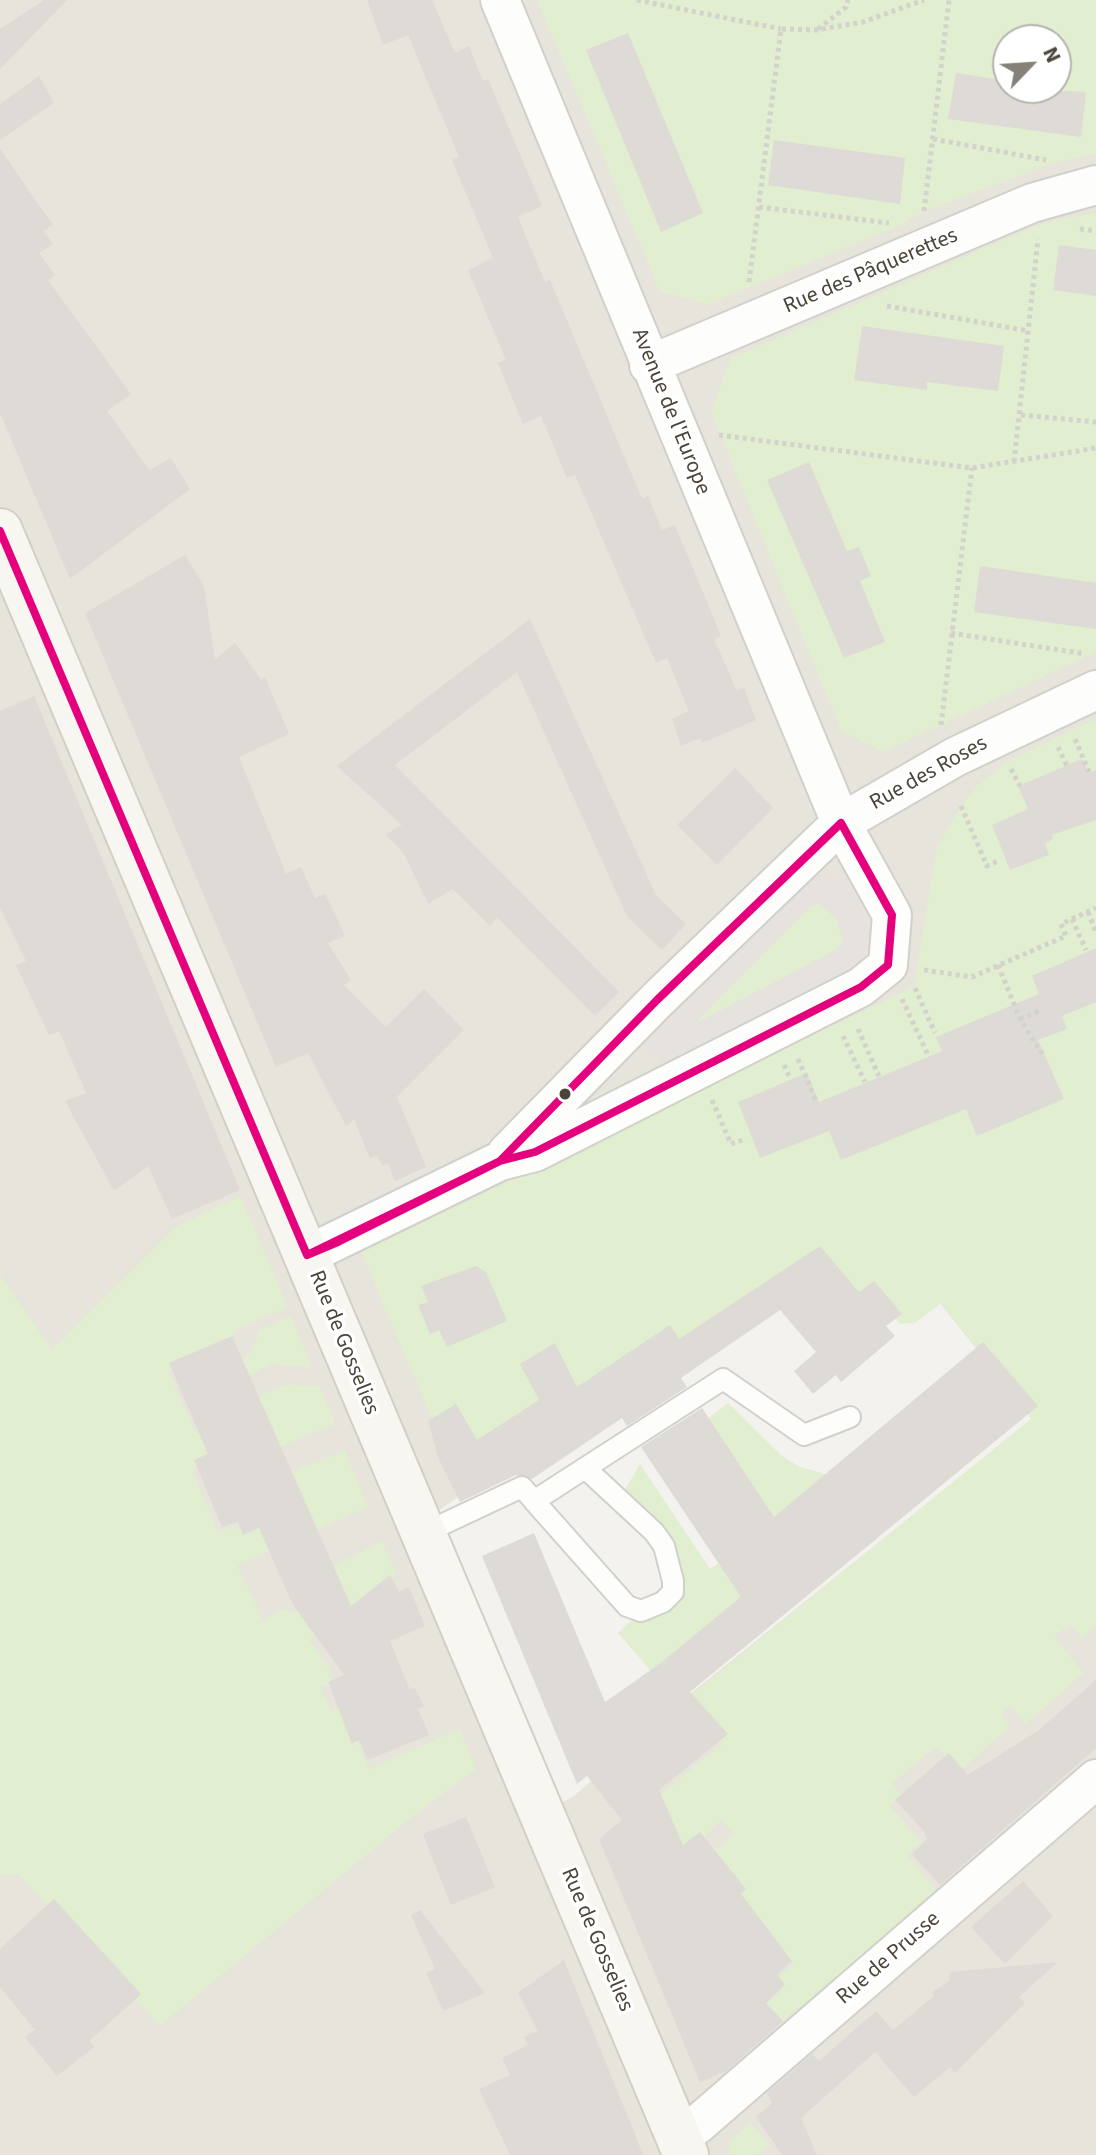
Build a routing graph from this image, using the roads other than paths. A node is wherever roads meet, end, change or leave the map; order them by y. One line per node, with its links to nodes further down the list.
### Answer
1 (500, 0): 3 (street, Avenue de l'Europe)
2 (1096, 185): 3 (street, Rue des Pâquerettes)
3 (649, 365): 6 (street, Avenue de l'Europe)
4 (0, 531): 8 (main road, Rue de Gosselies)
5 (1093, 672): 6 (street, Rue des Roses)
6 (841, 823): 7 (street, Rue des Roses); 7 (street)
7 (500, 1161): 8 (street)
8 (307, 1255): 12 (main road, Rue de Gosselies)
9 (850, 1417): 10 (lane)
10 (585, 1468): 11 (lane); 11 (lane)
11 (534, 1501): 12 (lane)
12 (422, 1534): 14 (main road, Rue de Gosselies)
13 (1096, 1779): 14 (street, Rue de Prusse)
14 (682, 2145)

